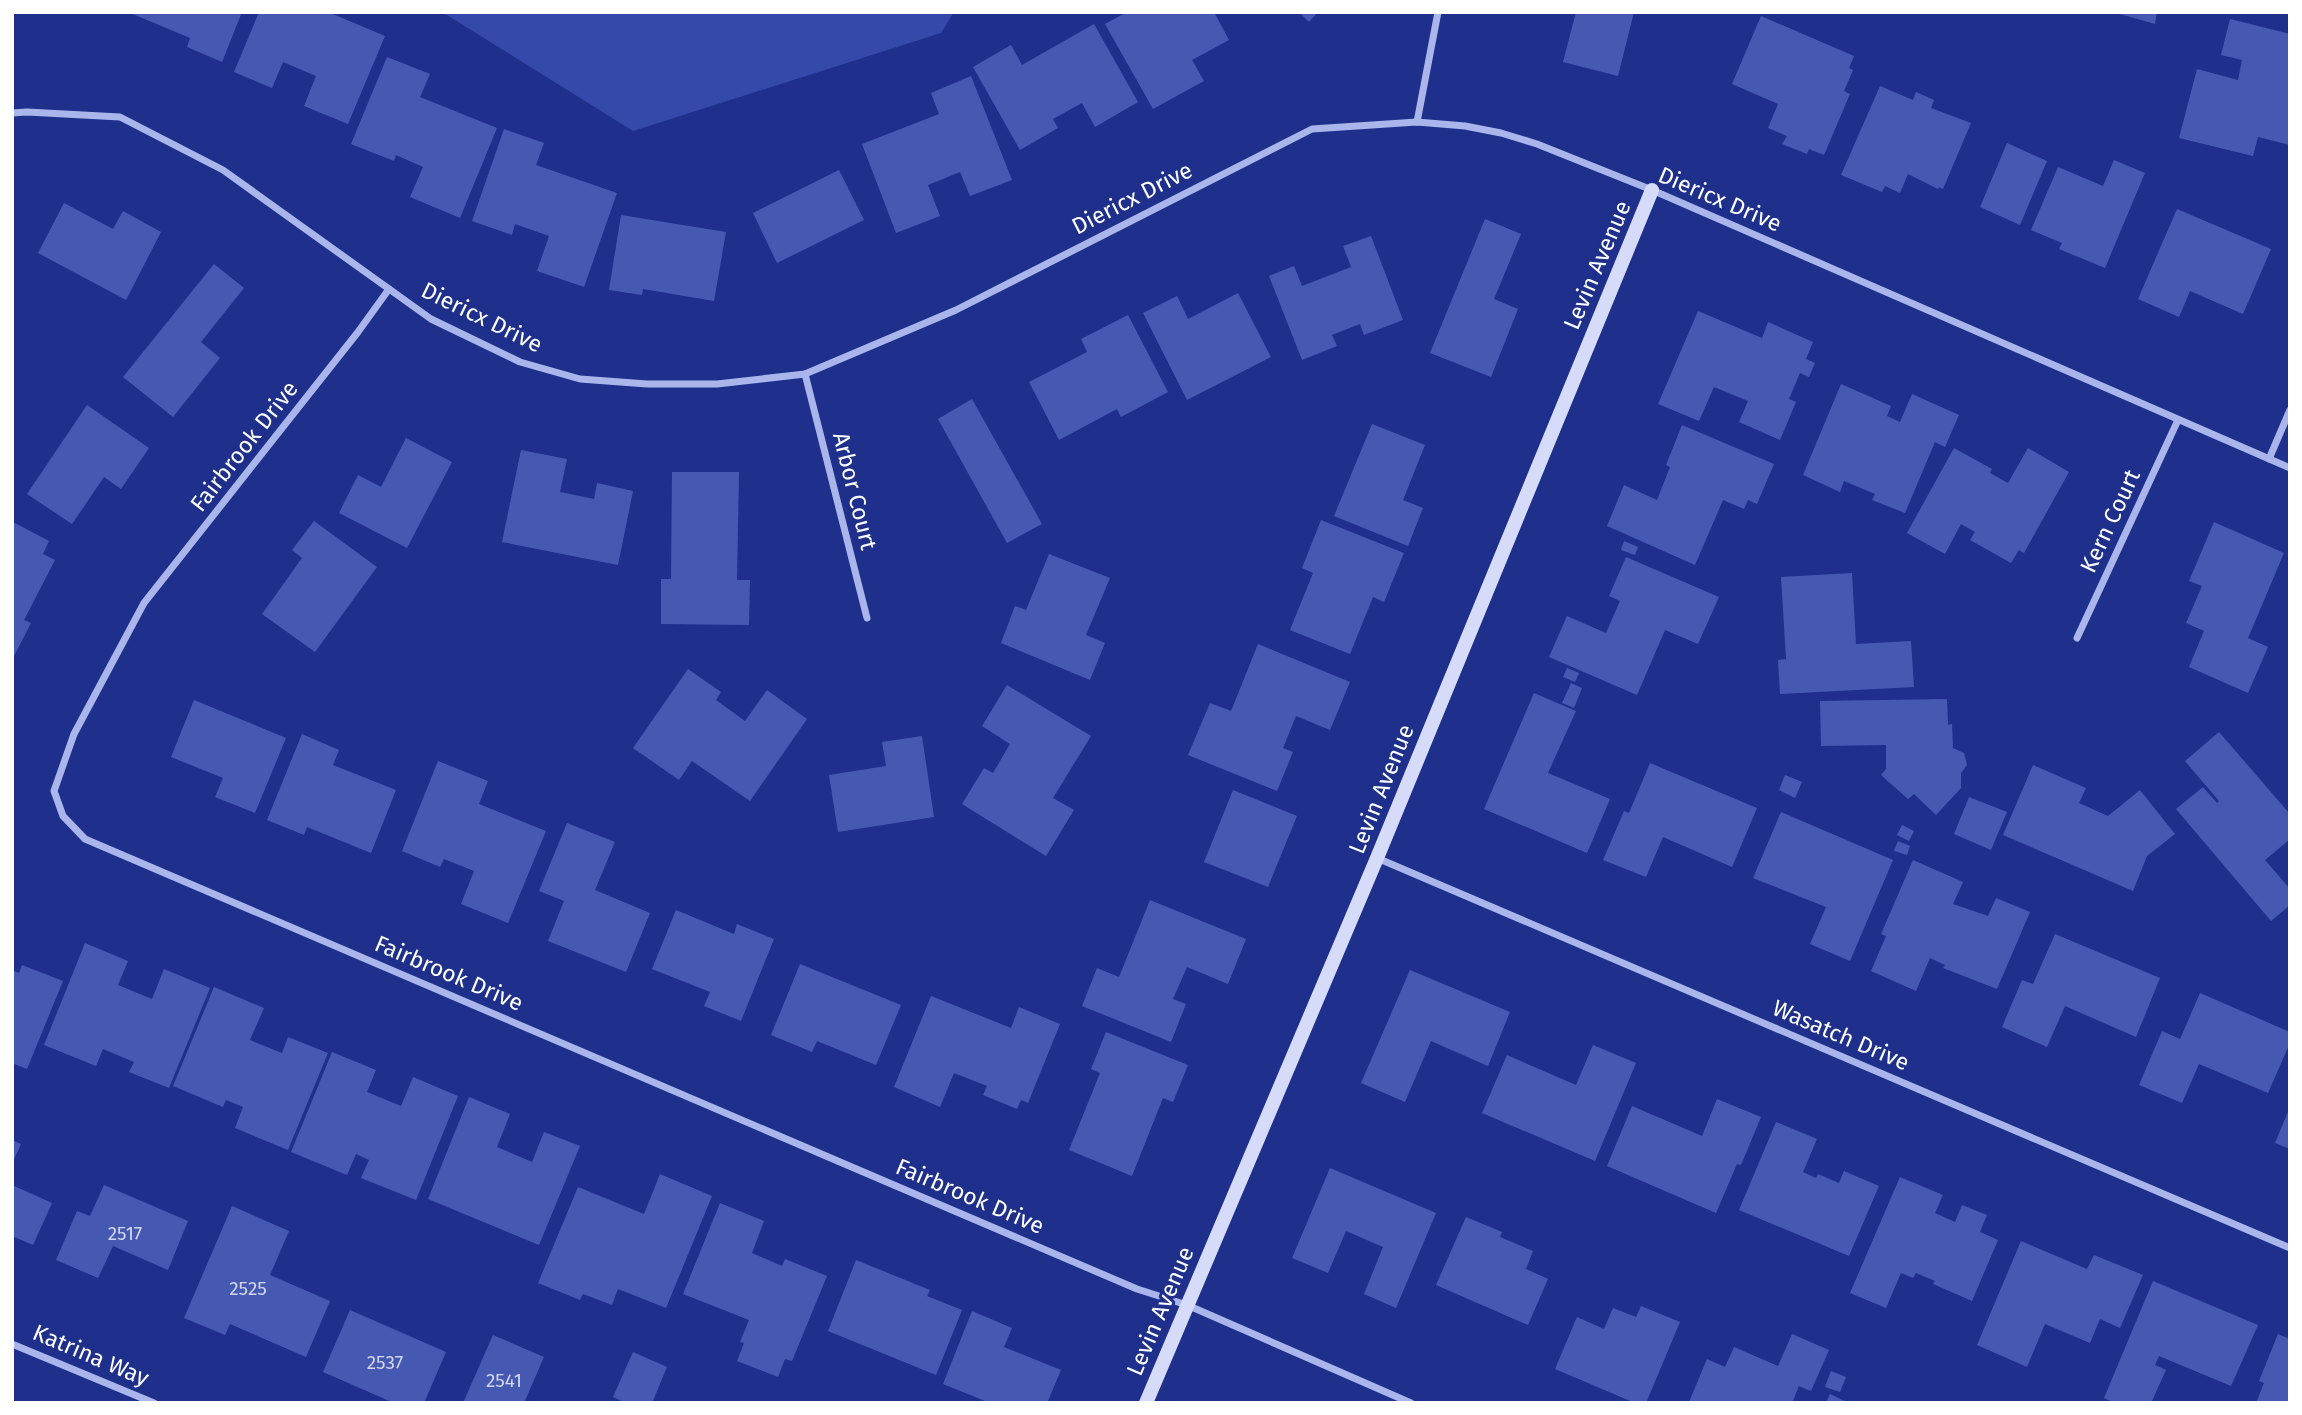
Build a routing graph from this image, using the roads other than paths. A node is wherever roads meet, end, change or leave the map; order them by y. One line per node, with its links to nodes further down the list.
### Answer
1 (1438, 12): 3 (street)
2 (12, 113): 5 (street, Diericx Drive)
3 (1417, 122): 4 (street, Diericx Drive); 6 (street, Diericx Drive)
4 (1652, 190): 8 (street, Diericx Drive); 13 (street, Levin Avenue)
5 (389, 289): 6 (street, Diericx Drive); 15 (street, Fairbrook Drive)
6 (805, 374): 11 (street, Arbor Court)
7 (2290, 410): 9 (street)
8 (2178, 421): 9 (street, Diericx Drive); 12 (street, Kern Court)
9 (2269, 459): 10 (street, Diericx Drive)
10 (2290, 468)
11 (867, 618)
12 (2077, 638)
13 (1377, 858): 14 (street, Wasatch Drive); 15 (street, Levin Avenue)
14 (2290, 1248)
15 (1187, 1305): 18 (street, Levin Avenue); 19 (street, Fairbrook Drive)
16 (12, 1344): 17 (street, Katrina Way)
17 (154, 1403)
18 (1146, 1403)
19 (1411, 1403)

